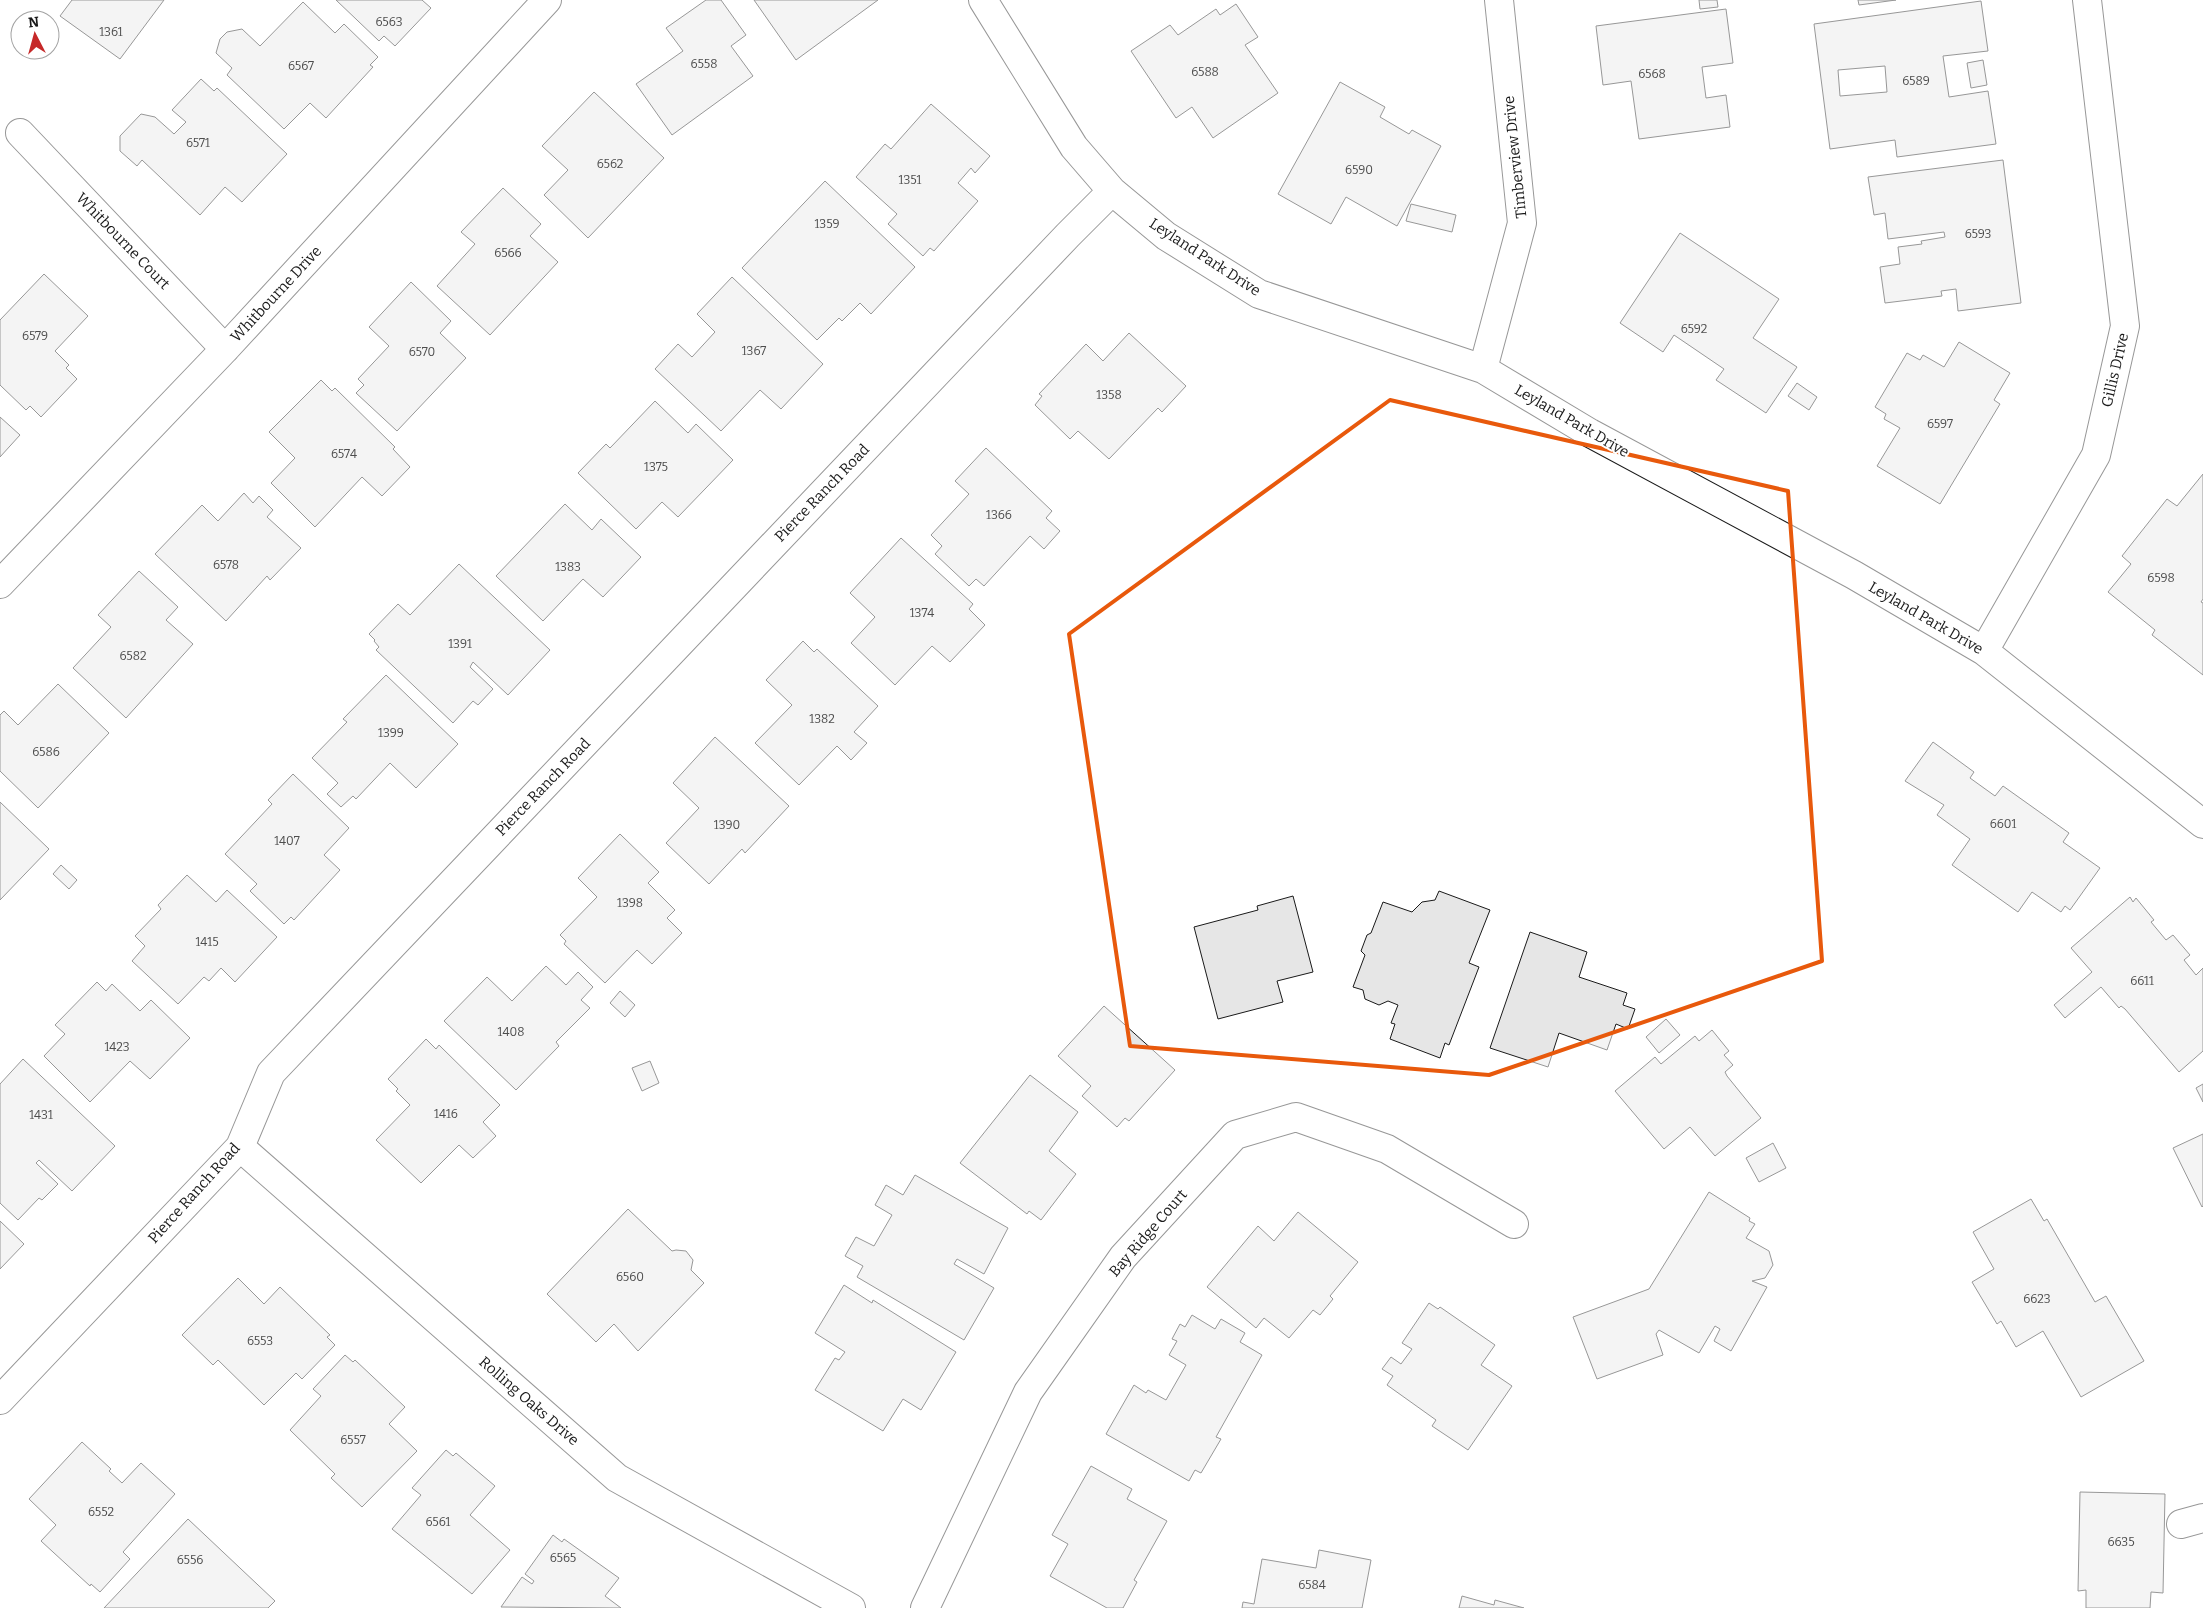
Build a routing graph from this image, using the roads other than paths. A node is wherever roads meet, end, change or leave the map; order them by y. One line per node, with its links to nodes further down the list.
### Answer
1 (547, 0): 7 (street, Whitbourne Drive)
2 (983, 0): 6 (street, Leyland Park Drive)
3 (1499, 0): 8 (street, Timberview Drive)
4 (2087, 0): 10 (street, Gillis Drive)
5 (20, 133): 7 (street, Whitbourne Court)
6 (1112, 191): 8 (street, Leyland Park Drive); 12 (street, Pierce Ranch Road)
7 (225, 349): 9 (street, Whitbourne Drive)
8 (1483, 369): 10 (street, Leyland Park Drive)
9 (0, 584)
10 (1984, 651): 11 (street, Leyland Park Drive)
11 (2203, 824)
12 (240, 1147): 14 (street, Pierce Ranch Road); 15 (street, Rolling Oaks Drive)
13 (1514, 1224): 16 (street, Bay Ridge Court)
14 (0, 1400)
15 (850, 1608)
16 (924, 1608)

